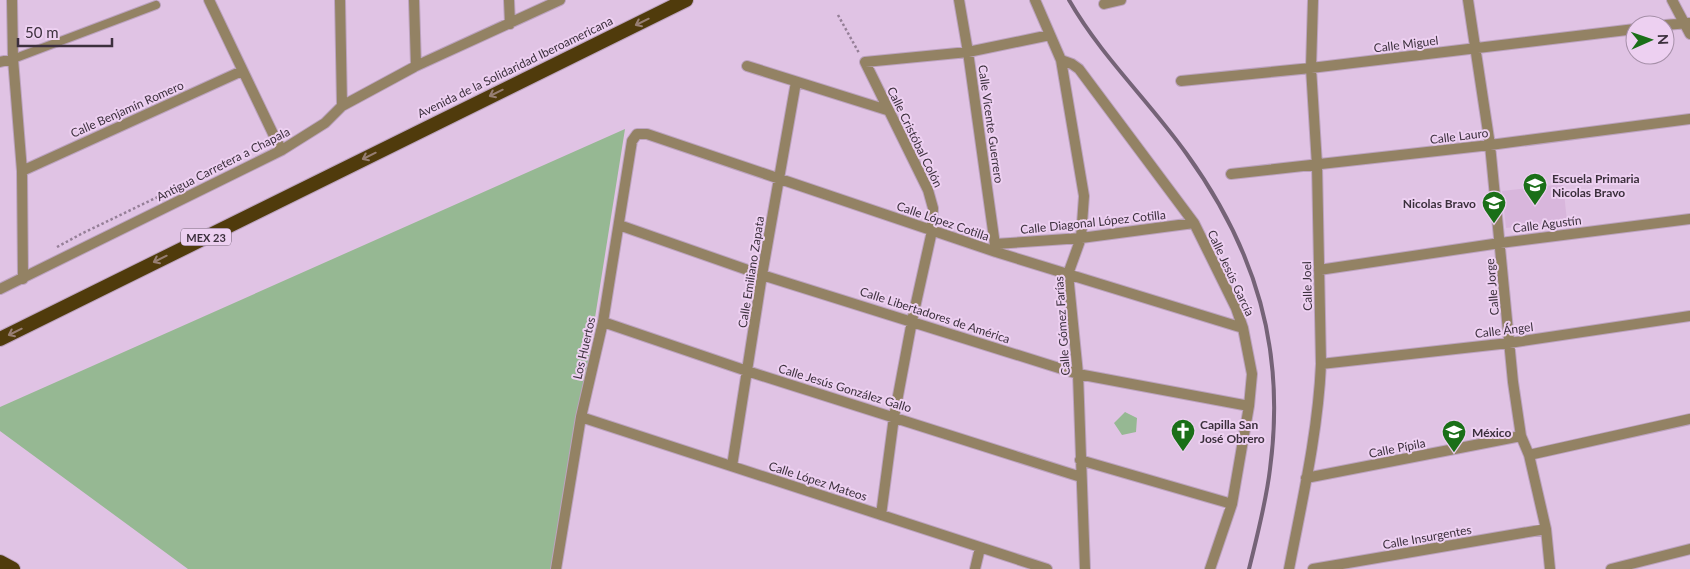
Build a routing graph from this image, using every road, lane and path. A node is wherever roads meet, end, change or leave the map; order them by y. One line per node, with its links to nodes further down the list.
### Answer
1 (12, 0): 24 (street)
2 (209, 0): 31 (street)
3 (340, 0): 34 (street)
4 (414, 0): 28 (street)
5 (509, 0): 18 (street)
6 (560, 0): 18 (street, Antigua Carretera a Chapala)
7 (686, 0): 60 (highway, Avenida de la Solidaridad Iberoamericana / MEX 23, one-way to 60)
8 (959, 0): 23 (street, Calle Vicente Guerrero)
9 (1035, 0): 21 (street, Calle Gómez Farías)
10 (1121, 0): 14 (street)
11 (1313, 0): 30 (street, Calle Joel)
12 (1468, 0): 22 (street, Calle Jorge)
13 (1672, 0): 17 (street)
14 (1104, 4)
15 (156, 5): 24 (lane)
16 (838, 15): 27 (path)
17 (1687, 23): 20 (street)
18 (510, 24): 28 (street, Antigua Carretera a Chapala)
19 (1625, 30): 22 (street, Calle Miguel)
20 (1690, 34)
21 (1050, 35): 23 (street); 25 (street, Calle Gómez Farías)
22 (1474, 48): 30 (street, Calle Miguel); 38 (street, Calle Jorge)
23 (968, 52): 27 (street); 50 (street, Calle Vicente Guerrero)
24 (13, 59): 26 (street); 41 (street)
25 (1061, 60): 45 (street, Calle Jesús García); 48 (street, Calle Gómez Farías)
26 (0, 62)
27 (865, 62): 35 (street, Calle Cristóbal Colón)
28 (416, 66): 34 (street, Antigua Carretera a Chapala)
29 (747, 66): 33 (street)
30 (1311, 68): 32 (street, Calle Miguel); 40 (street, Calle Joel)
31 (242, 71): 39 (street); 41 (street, Calle Benjamín Romero)
32 (1181, 81)
33 (796, 82): 35 (street); 43 (street, Calle Emiliano Zapata)
34 (342, 106): 39 (street, Antigua Carretera a Chapala)
35 (887, 110): 47 (street, Calle Cristóbal Colón)
36 (1690, 120): 38 (street, Calle Lauro)
37 (637, 134): 43 (street, Calle López Cotilla); 46 (street, Los Huertos)
38 (1490, 145): 40 (street, Calle Lauro); 49 (street, Calle Jorge)
39 (282, 150): 54 (street, Antigua Carretera a Chapala)
40 (1316, 166): 42 (street, Calle Lauro); 51 (street, Calle Joel)
41 (22, 171): 54 (street)
42 (1231, 174)
43 (779, 179): 47 (street, Calle López Cotilla); 53 (street, Calle Emiliano Zapata)
44 (1690, 218): 49 (street, Calle Agustín)
45 (1194, 223): 48 (street, Calle Diagonal López Cotilla); 59 (street, Calle Jesús García)
46 (619, 225): 53 (street, Calle Libertadores de América); 58 (street, Los Huertos)
47 (932, 231): 50 (street, Calle López Cotilla); 57 (street, Calle Cristóbal Colón)
48 (1081, 238): 50 (street, Calle Diagonal López Cotilla); 52 (street, Calle Gómez Farías)
49 (1500, 243): 51 (street, Calle Agustín); 61 (street, Calle Jorge)
50 (995, 248): 52 (street, Calle López Cotilla)
51 (1319, 270): 62 (street, Calle Joel)
52 (1068, 274): 59 (street, Calle López Cotilla); 64 (street, Calle Gómez Farías)
53 (762, 275): 57 (street, Calle Libertadores de América); 63 (street, Calle Emiliano Zapata)
54 (23, 279): 55 (street, Antigua Carretera a Chapala)
55 (0, 289)
56 (1690, 316): 61 (street, Calle Ángel)
57 (912, 321): 64 (street, Calle Libertadores de América); 67 (street, Calle Cristóbal Colón)
58 (603, 322): 63 (street, Calle Jesús González Gallo); 66 (street, Los Huertos)
59 (1243, 328): 65 (street, Calle Jesús García)
60 (0, 339)
61 (1509, 343): 62 (street, Calle Ángel); 69 (street, Calle Jorge)
62 (1321, 364): 74 (street, Calle Joel)
63 (748, 371): 67 (street, Calle Jesús González Gallo); 72 (street, Calle Emiliano Zapata)
64 (1078, 374): 65 (street, Calle Libertadores de América); 71 (street, Calle Gómez Farías)
65 (1250, 406): 75 (street, Calle Jesús García)
66 (580, 417): 72 (street, Calle López Mateos); 82 (street, Los Huertos)
67 (894, 417): 73 (street, Calle Jesús González Gallo); 76 (street, Calle Cristóbal Colón)
68 (1690, 419): 70 (street)
69 (1521, 436): 70 (street, Calle Jorge); 74 (street, Calle Pípila)
70 (1529, 455): 77 (street, Calle Jorge)
71 (1080, 460): 73 (street, Calle Gómez Farías); 75 (street)
72 (732, 466): 76 (street, Calle López Mateos)
73 (1080, 477): 85 (street, Calle Gómez Farías)
74 (1306, 478): 87 (street, Calle Joel)
75 (1232, 504): 86 (street, Calle Jesús García)
76 (881, 515): 78 (street, Calle López Mateos)
77 (1546, 529): 88 (street, Calle Insurgentes); 89 (street, Calle Jorge)
78 (980, 548): 83 (street); 84 (street, Calle López Mateos)
79 (1690, 548): 90 (street)
80 (0, 562): 81 (highway)
81 (13, 569)
82 (556, 569)
83 (975, 569)
84 (1047, 569)
85 (1085, 569)
86 (1210, 569)
87 (1289, 569)
88 (1313, 569)
89 (1550, 569)
90 (1611, 569)

